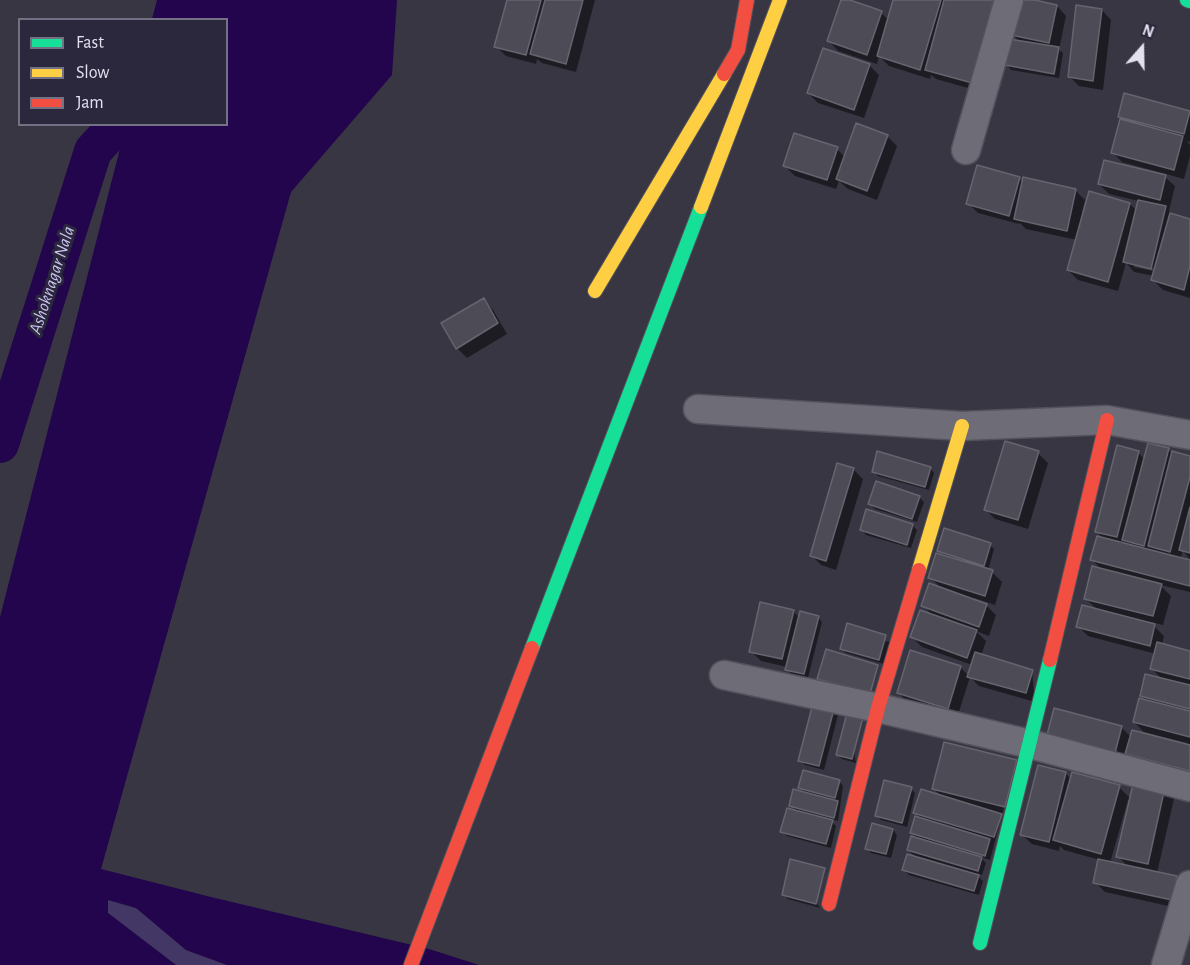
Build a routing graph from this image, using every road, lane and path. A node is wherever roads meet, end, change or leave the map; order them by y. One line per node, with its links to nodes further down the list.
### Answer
1 (747, 0): 5 (street)
2 (780, 0): 17 (street)
3 (1009, 0): 4 (street)
4 (966, 150)
5 (595, 291)
6 (698, 409): 8 (street)
7 (1107, 420): 8 (street); 9 (street); 12 (street)
8 (962, 426): 11 (street)
9 (1190, 435)
10 (724, 675): 11 (street)
11 (878, 708): 12 (street); 15 (street)
12 (1030, 744): 13 (street); 16 (street)
13 (1190, 787)
14 (1190, 885): 18 (street)
15 (829, 904)
16 (981, 943)
17 (411, 965)
18 (1166, 965)

